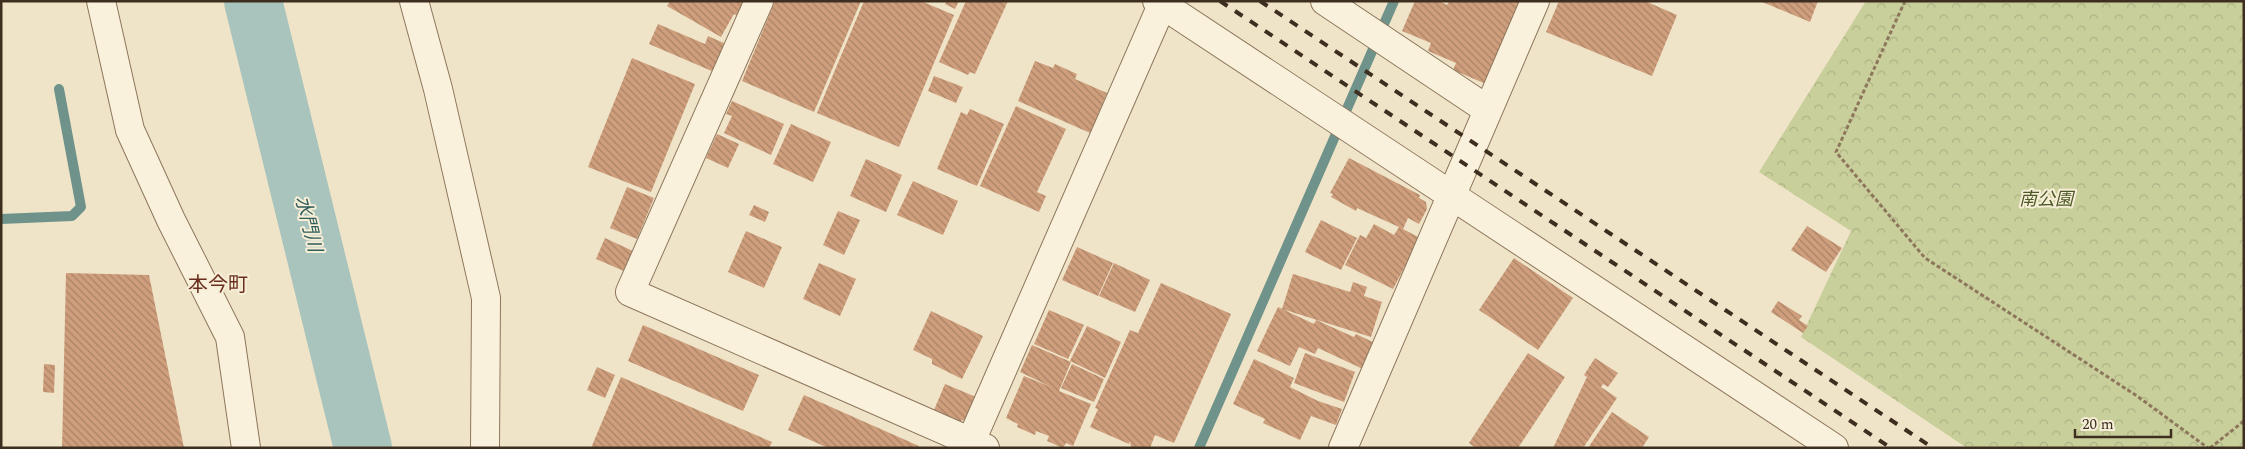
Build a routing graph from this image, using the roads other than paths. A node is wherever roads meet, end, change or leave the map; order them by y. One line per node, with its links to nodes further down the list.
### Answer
1 (101, 1): 10 (street)
2 (414, 1): 11 (street)
3 (759, 1): 9 (street)
4 (1324, 1): 7 (street)
5 (1535, 1): 7 (street)
6 (1159, 3): 8 (street); 9 (street)
7 (1488, 110): 8 (street)
8 (1450, 196): 12 (street); 13 (street)
9 (974, 446)
10 (246, 448)
11 (485, 448)
12 (1343, 448)
13 (1834, 448)

